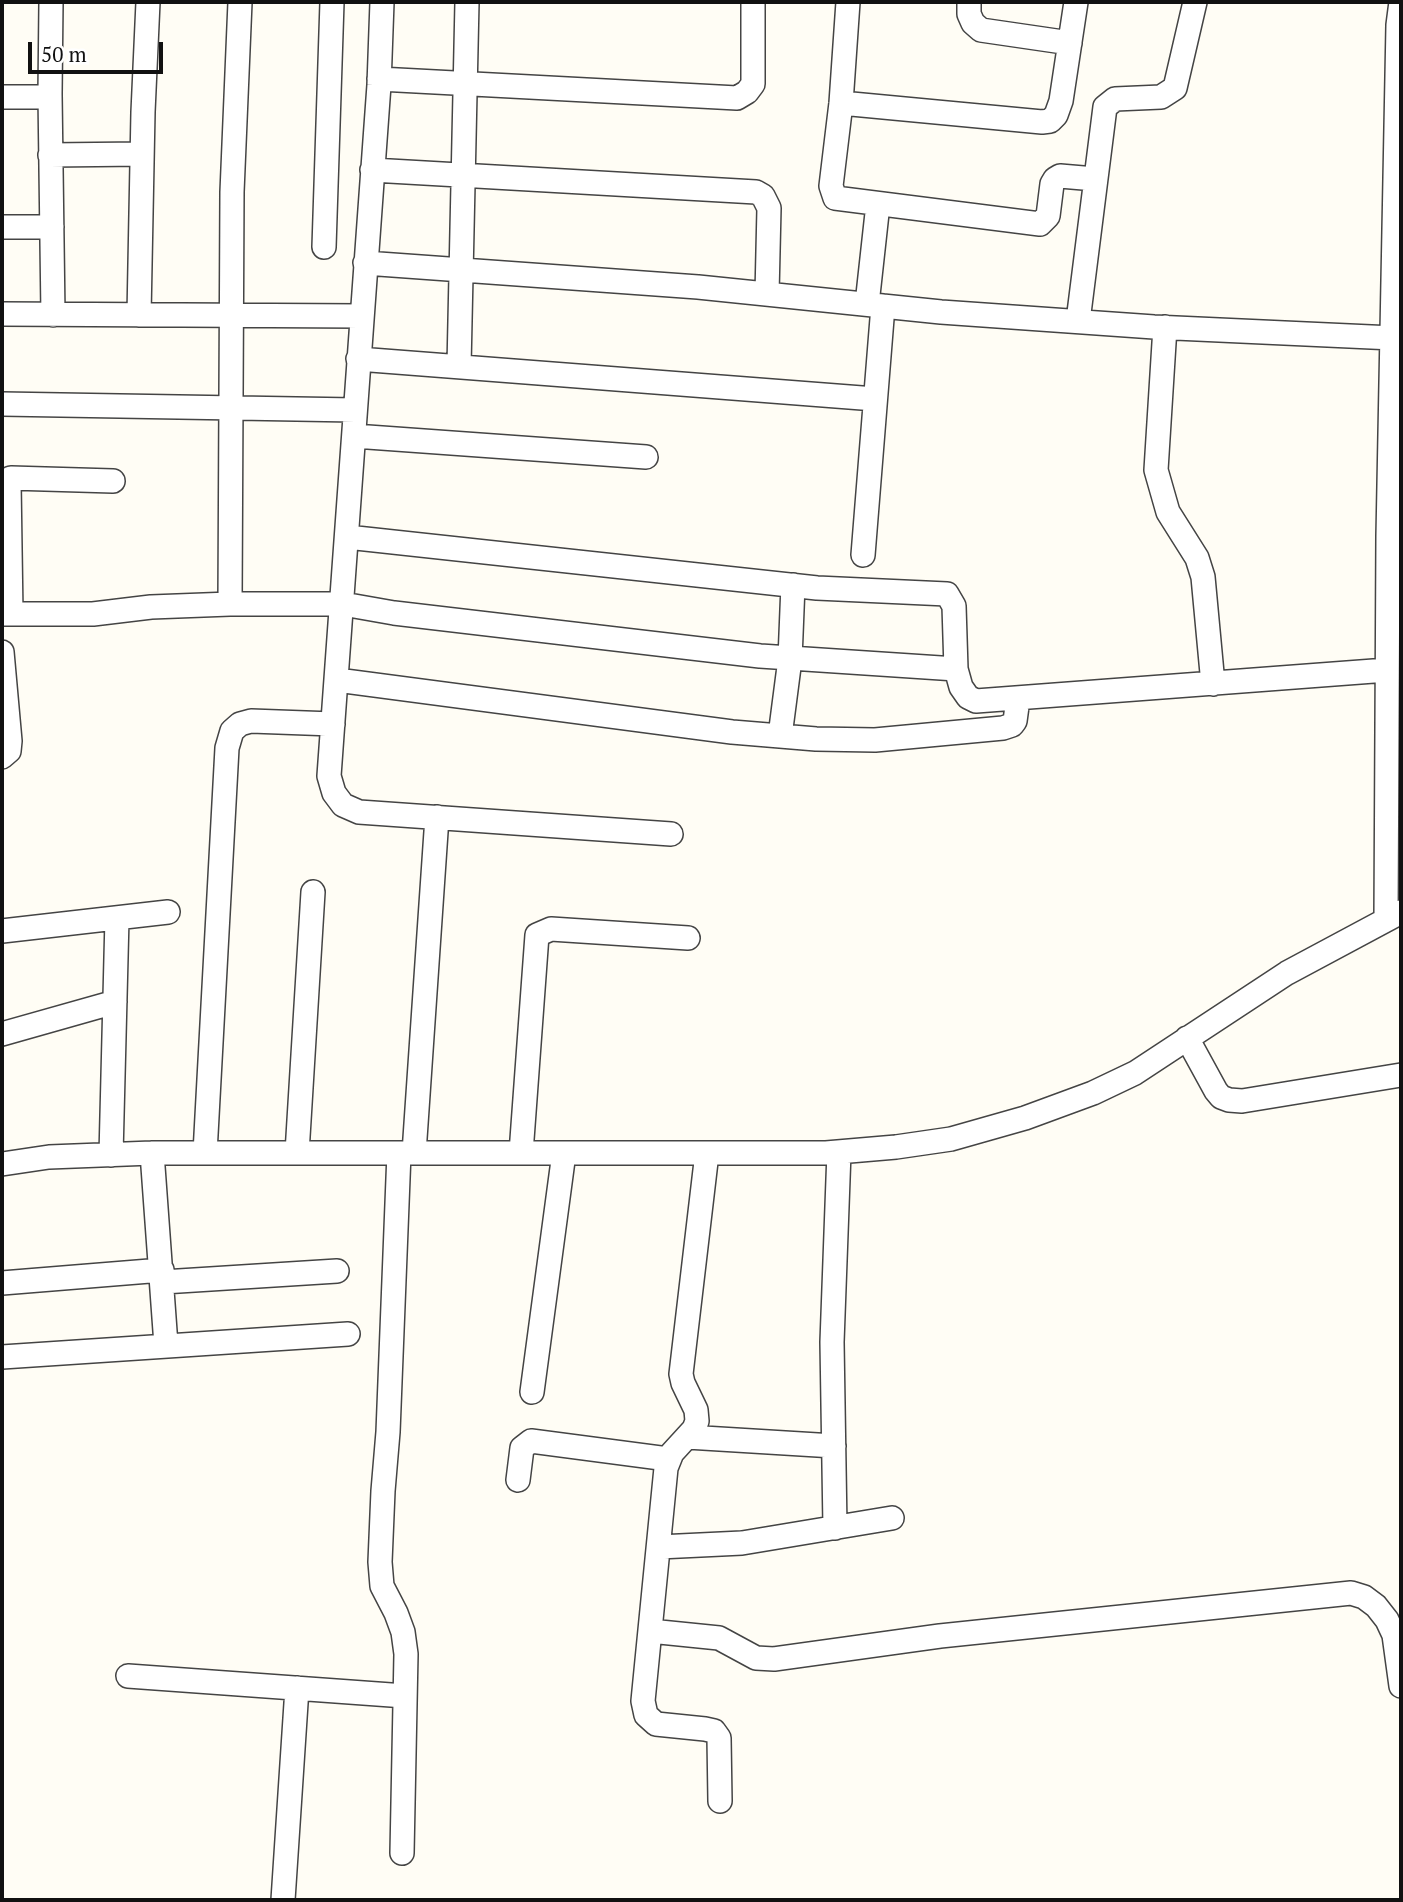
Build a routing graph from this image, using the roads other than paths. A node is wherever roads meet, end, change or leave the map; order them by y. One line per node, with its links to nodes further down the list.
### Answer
1 (51, 2): 17 (street)
2 (148, 2): 19 (street)
3 (240, 2): 35 (street)
4 (332, 2): 27 (street)
5 (382, 2): 14 (street)
6 (467, 2): 15 (street)
7 (753, 2): 15 (street)
8 (848, 2): 18 (street)
9 (969, 2): 13 (street)
10 (1076, 2): 13 (street)
11 (1195, 2): 23 (street)
12 (1400, 2): 39 (street)
13 (1070, 43): 18 (street)
14 (379, 79): 15 (street); 21 (street)
15 (466, 83): 22 (street)
16 (2, 97): 17 (street)
17 (50, 97): 20 (street)
18 (841, 103): 24 (street)
19 (142, 154): 20 (street); 34 (street)
20 (50, 155): 25 (street)
21 (372, 170): 22 (street); 28 (street)
22 (463, 175): 29 (street); 30 (street)
23 (1096, 179): 24 (street); 37 (street)
24 (878, 204): 31 (street)
25 (52, 226): 26 (street); 33 (street)
26 (2, 227)
27 (324, 247)
28 (365, 263): 29 (street); 36 (street)
29 (461, 270): 30 (street); 41 (street)
30 (767, 294): 31 (street)
31 (875, 305): 37 (street); 42 (street)
32 (2, 314): 33 (street)
33 (53, 315): 34 (street)
34 (139, 315): 35 (street)
35 (232, 315): 36 (street); 44 (street)
36 (361, 316): 40 (street)
37 (1078, 321): 38 (street)
38 (1165, 327): 39 (street); 60 (street)
39 (1393, 338): 58 (street)
40 (358, 359): 41 (street); 45 (street)
41 (459, 366): 42 (street)
42 (875, 399): 50 (street)
43 (2, 404): 44 (street)
44 (232, 409): 45 (street); 52 (street)
45 (355, 410): 46 (street)
46 (354, 436): 47 (street); 49 (street)
47 (646, 457)
48 (113, 481): 54 (street)
49 (346, 537): 51 (street); 53 (street)
50 (863, 555)
51 (793, 585): 56 (street); 57 (street)
52 (230, 604): 53 (street); 54 (street)
53 (343, 604): 56 (street); 59 (street)
54 (6, 614)
55 (2, 652): 64 (street)
56 (790, 659): 57 (street); 63 (street)
57 (956, 669): 61 (street)
58 (1387, 670): 60 (street); 69 (street)
59 (337, 680): 62 (street); 63 (street)
60 (1213, 684): 61 (street)
61 (1018, 699): 63 (street)
62 (333, 724): 65 (street); 79 (street)
63 (780, 736)
64 (2, 757)
65 (438, 817): 66 (street); 81 (street)
66 (671, 834)
67 (313, 892): 80 (street)
68 (168, 912): 70 (street)
69 (1394, 916): 75 (street)
70 (117, 918): 71 (street); 73 (street)
71 (2, 931)
72 (688, 938): 82 (street)
73 (115, 1002): 74 (street); 85 (street)
74 (2, 1034)
75 (1187, 1038): 76 (street); 77 (street)
76 (1401, 1075)
77 (839, 1152): 84 (street); 95 (street)
78 (152, 1153): 79 (street); 85 (street); 88 (street)
79 (205, 1153): 80 (street)
80 (297, 1153): 81 (street)
81 (407, 1153): 82 (street); 106 (street)
82 (521, 1153): 83 (street)
83 (564, 1153): 84 (street); 93 (street)
84 (707, 1153): 94 (street)
85 (111, 1155): 86 (street)
86 (2, 1164)
87 (337, 1271): 88 (street)
88 (162, 1276): 89 (street); 91 (street)
89 (2, 1283)
90 (348, 1334): 91 (street)
91 (166, 1345): 92 (street)
92 (2, 1357)
93 (532, 1392)
94 (687, 1437): 95 (street); 96 (street)
95 (834, 1446): 99 (street)
96 (668, 1459): 97 (street); 100 (street)
97 (518, 1480)
98 (892, 1518): 99 (street)
99 (835, 1528): 100 (street)
100 (659, 1547): 101 (street)
101 (650, 1631): 102 (street); 107 (street)
102 (1398, 1635): 104 (street)
103 (128, 1676): 105 (street)
104 (1401, 1686)
105 (297, 1688): 106 (street); 109 (street)
106 (405, 1696): 108 (street)
107 (720, 1801)
108 (402, 1853)
109 (283, 1900)

